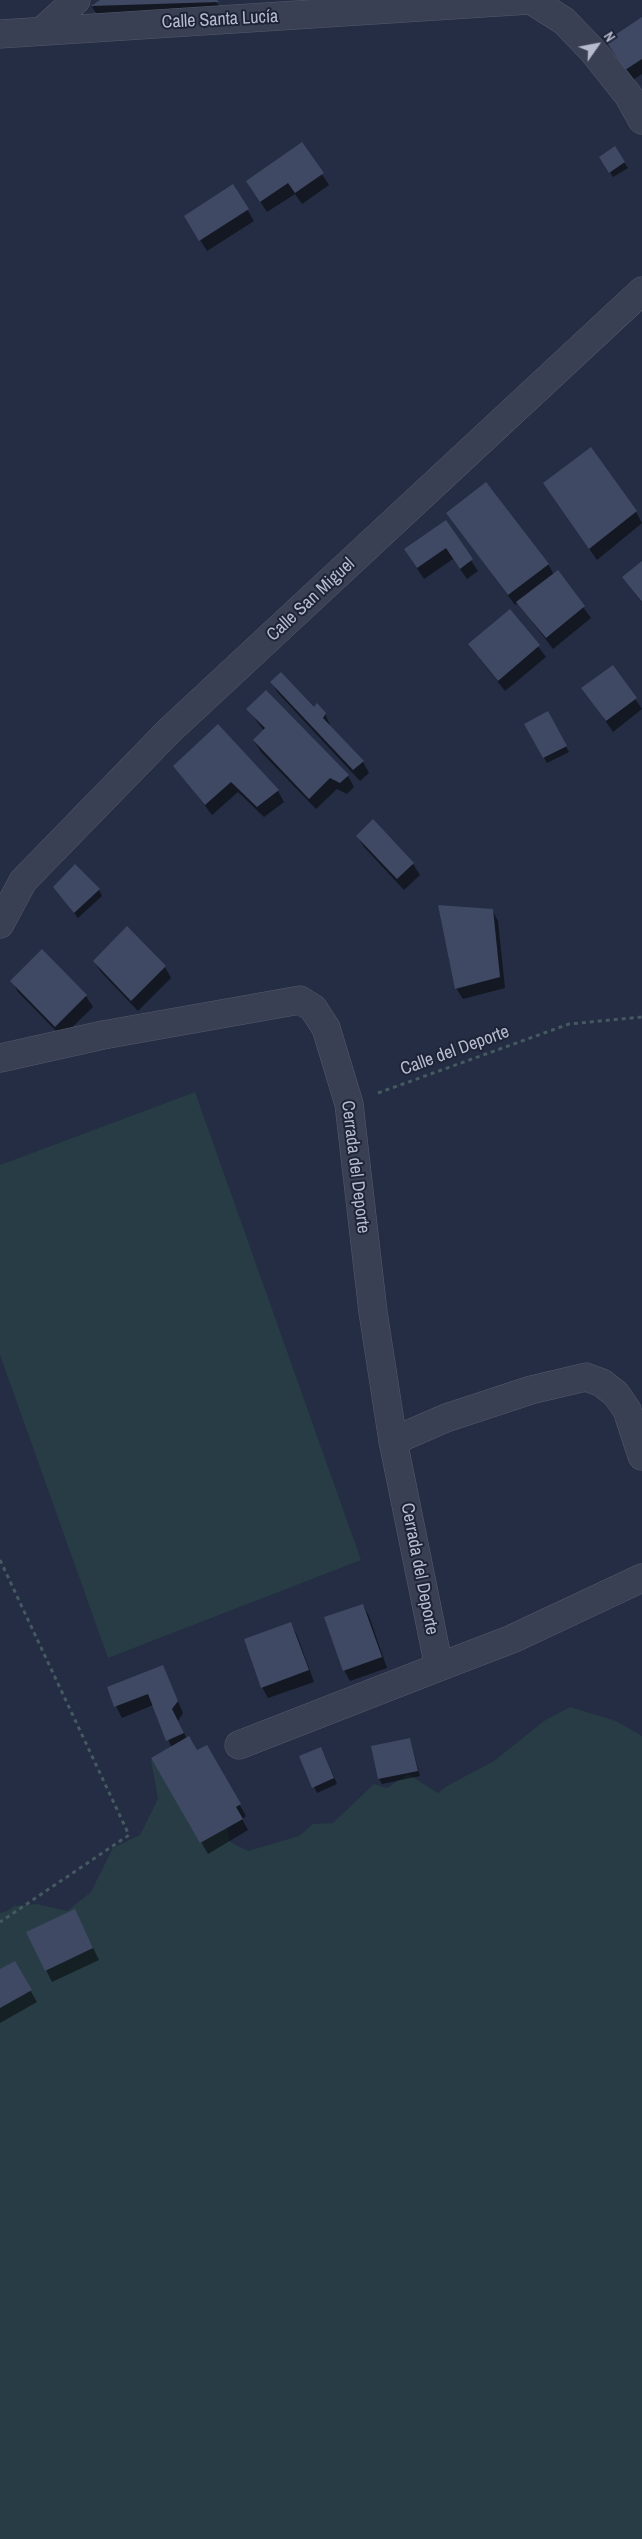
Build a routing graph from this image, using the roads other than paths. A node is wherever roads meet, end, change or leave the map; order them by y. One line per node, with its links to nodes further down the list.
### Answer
1 (76, 0): 3 (street)
2 (530, 0): 3 (street, Calle Santa Lucía); 5 (street, Calle Santa Lucía)
3 (42, 30): 4 (street, Calle Santa Lucía)
4 (0, 34)
5 (642, 120)
6 (642, 291): 7 (street, Calle San Miguel)
7 (0, 924)
8 (0, 1058): 9 (street, Cerrada del Deporte)
9 (393, 1441): 10 (street); 12 (street, Cerrada del Deporte)
10 (642, 1456)
11 (642, 1578): 12 (street)
12 (439, 1667): 13 (street)
13 (239, 1744)

